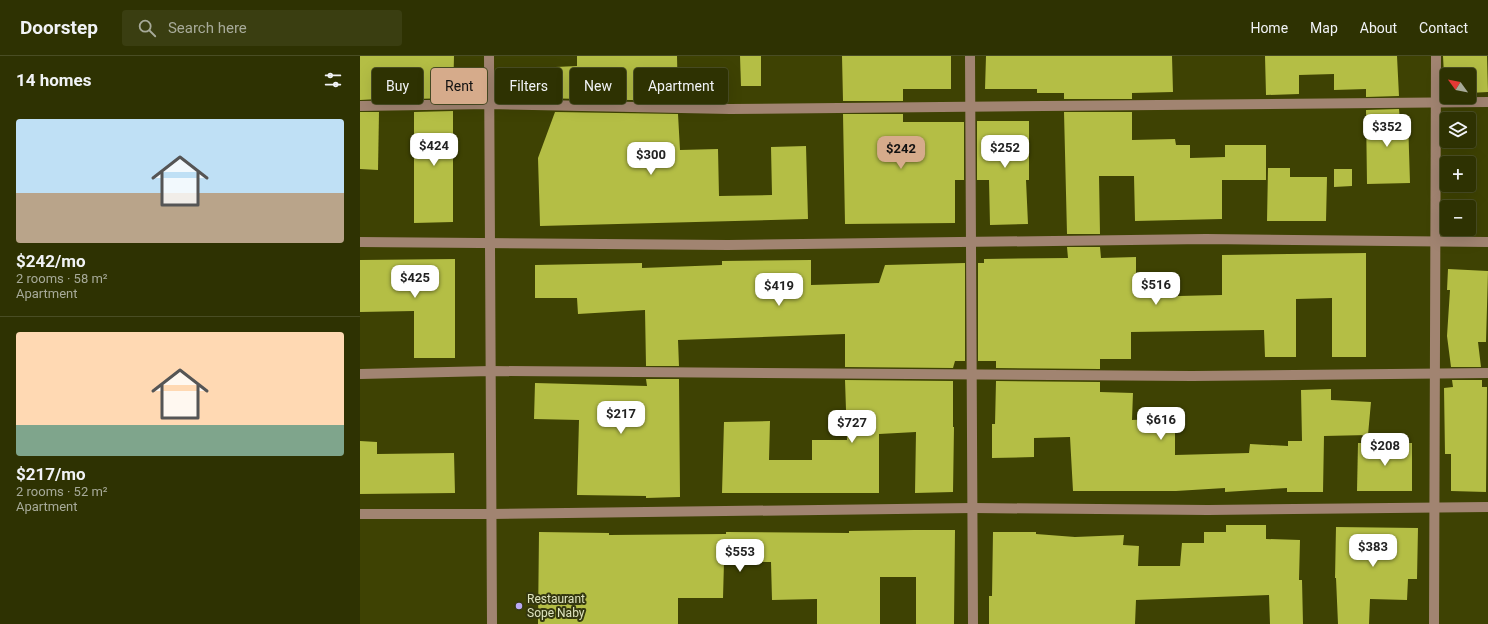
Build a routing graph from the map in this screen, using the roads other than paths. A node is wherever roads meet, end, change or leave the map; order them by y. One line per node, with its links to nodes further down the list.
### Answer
1 (489, 56): 6 (street)
2 (970, 56): 8 (street)
3 (1436, 56): 4 (street)
4 (1436, 102): 5 (street); 8 (street); 12 (street)
5 (1488, 102)
6 (490, 104): 7 (street); 8 (street); 11 (street)
7 (360, 106)
8 (970, 106): 9 (street)
9 (971, 241): 11 (street); 12 (street); 18 (street)
10 (360, 242): 11 (street)
11 (490, 242): 14 (street)
12 (1435, 242): 13 (street); 17 (street)
13 (1488, 242)
14 (491, 371): 16 (street); 18 (street); 23 (street)
15 (1488, 373): 17 (street)
16 (360, 374)
17 (1435, 374): 18 (street); 21 (street)
18 (972, 375): 20 (street)
19 (1488, 507): 21 (street)
20 (973, 508): 21 (street); 23 (street); 25 (street)
21 (1435, 508): 26 (street)
22 (360, 514): 23 (street)
23 (491, 514): 24 (street)
24 (492, 624)
25 (974, 624)
26 (1434, 624)

